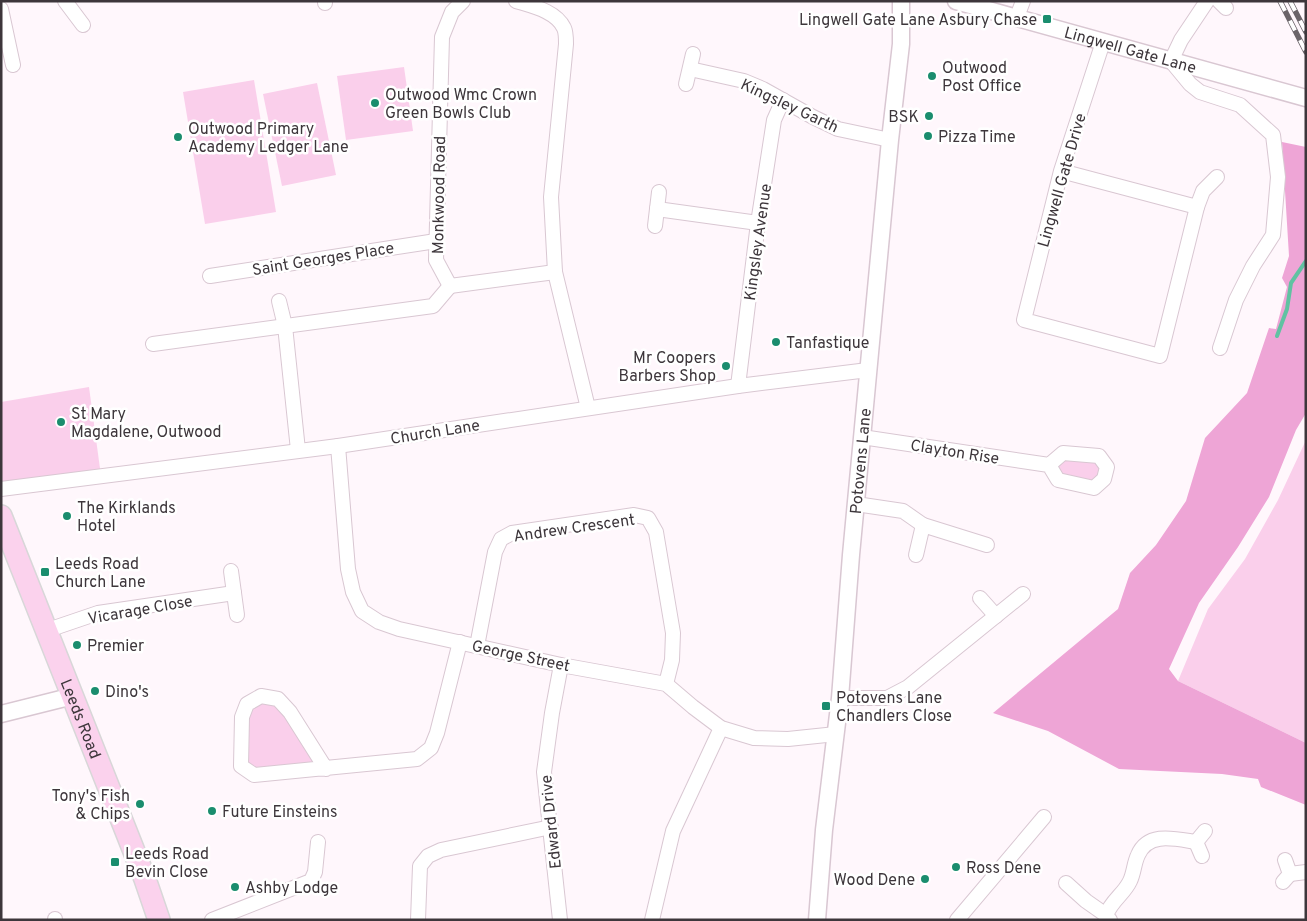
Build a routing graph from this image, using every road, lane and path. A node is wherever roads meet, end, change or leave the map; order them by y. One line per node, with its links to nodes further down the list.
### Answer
1 (66, 1): 10 (street)
2 (463, 1): 27 (street, Monkwood Road)
3 (516, 1): 28 (street)
4 (901, 1): 19 (street, Potovens Lane)
5 (956, 1): 9 (street, Lingwell Gate Lane)
6 (1023, 1): 9 (street)
7 (1207, 1): 13 (street)
8 (1, 9): 14 (street)
9 (1017, 17): 11 (street, Lingwell Gate Lane)
10 (84, 25)
11 (1103, 42): 13 (street, Lingwell Gate Lane); 20 (street, Lingwell Gate Drive)
12 (693, 54): 15 (street)
13 (1171, 61): 17 (street, Lingwell Gate Lane); 34 (street)
14 (13, 65)
15 (690, 69): 16 (street); 18 (street, Kingsley Garth)
16 (686, 84)
17 (1306, 98)
18 (783, 100): 19 (street, Kingsley Garth); 25 (street, Kingsley Avenue)
19 (890, 140): 35 (street, Potovens Lane)
20 (1061, 171): 23 (street); 23 (street, Lingwell Gate Drive)
21 (1217, 177): 23 (street)
22 (659, 192): 24 (street)
23 (1197, 207)
24 (657, 209): 25 (street); 26 (street)
25 (758, 223): 36 (street, Kingsley Avenue)
26 (655, 226)
27 (436, 241): 29 (street, Saint Georges Place); 30 (street, Monkwood Road)
28 (555, 272): 30 (street); 37 (street)
29 (210, 276)
30 (450, 286): 32 (street)
31 (279, 301): 32 (street)
32 (285, 326): 33 (street); 40 (street)
33 (153, 344)
34 (1220, 348)
35 (868, 370): 36 (street, Church Lane); 38 (street, Potovens Lane)
36 (738, 386): 37 (street, Church Lane)
37 (588, 408): 39 (street, Church Lane)
38 (862, 437): 41 (street, Clayton Rise); 43 (street, Potovens Lane)
39 (338, 446): 40 (street, Church Lane); 55 (street, George Street)
40 (298, 450): 42 (street, Church Lane)
41 (1049, 465)
42 (1, 489)
43 (856, 504): 45 (street); 60 (street, Potovens Lane)
44 (1, 516): 54 (main road, Leeds Road)
45 (923, 525): 46 (street); 47 (street)
46 (987, 545)
47 (916, 555)
48 (231, 571): 49 (street)
49 (234, 593): 52 (street); 54 (street, Vicarage Close)
50 (1023, 594): 53 (street)
51 (980, 598): 53 (street)
52 (237, 615)
53 (996, 616): 60 (street)
54 (48, 630): 59 (main road, Leeds Road)
55 (460, 642): 56 (street, George Street); 64 (street)
56 (477, 646): 57 (street, George Street); 58 (street, Andrew Crescent)
57 (561, 665): 58 (street, George Street); 66 (street, Edward Drive)
58 (666, 684): 62 (street)
59 (73, 696): 61 (street); 73 (main road, Leeds Road)
60 (840, 698): 63 (street, Potovens Lane)
61 (1, 714)
62 (721, 728): 63 (street); 77 (street)
63 (836, 734): 78 (street, Potovens Lane)
64 (326, 769): 64 (street)
65 (1044, 817): 79 (street)
66 (551, 828): 75 (street); 76 (street, Edward Drive)
67 (318, 842): 74 (street)
68 (1202, 856): 72 (street)
69 (1285, 860): 70 (street)
70 (1306, 872)
71 (1066, 884): 72 (street)
72 (1108, 917)
73 (160, 920)
74 (212, 920)
75 (418, 920)
76 (560, 920)
77 (652, 920)
78 (817, 920)
79 (957, 920)

